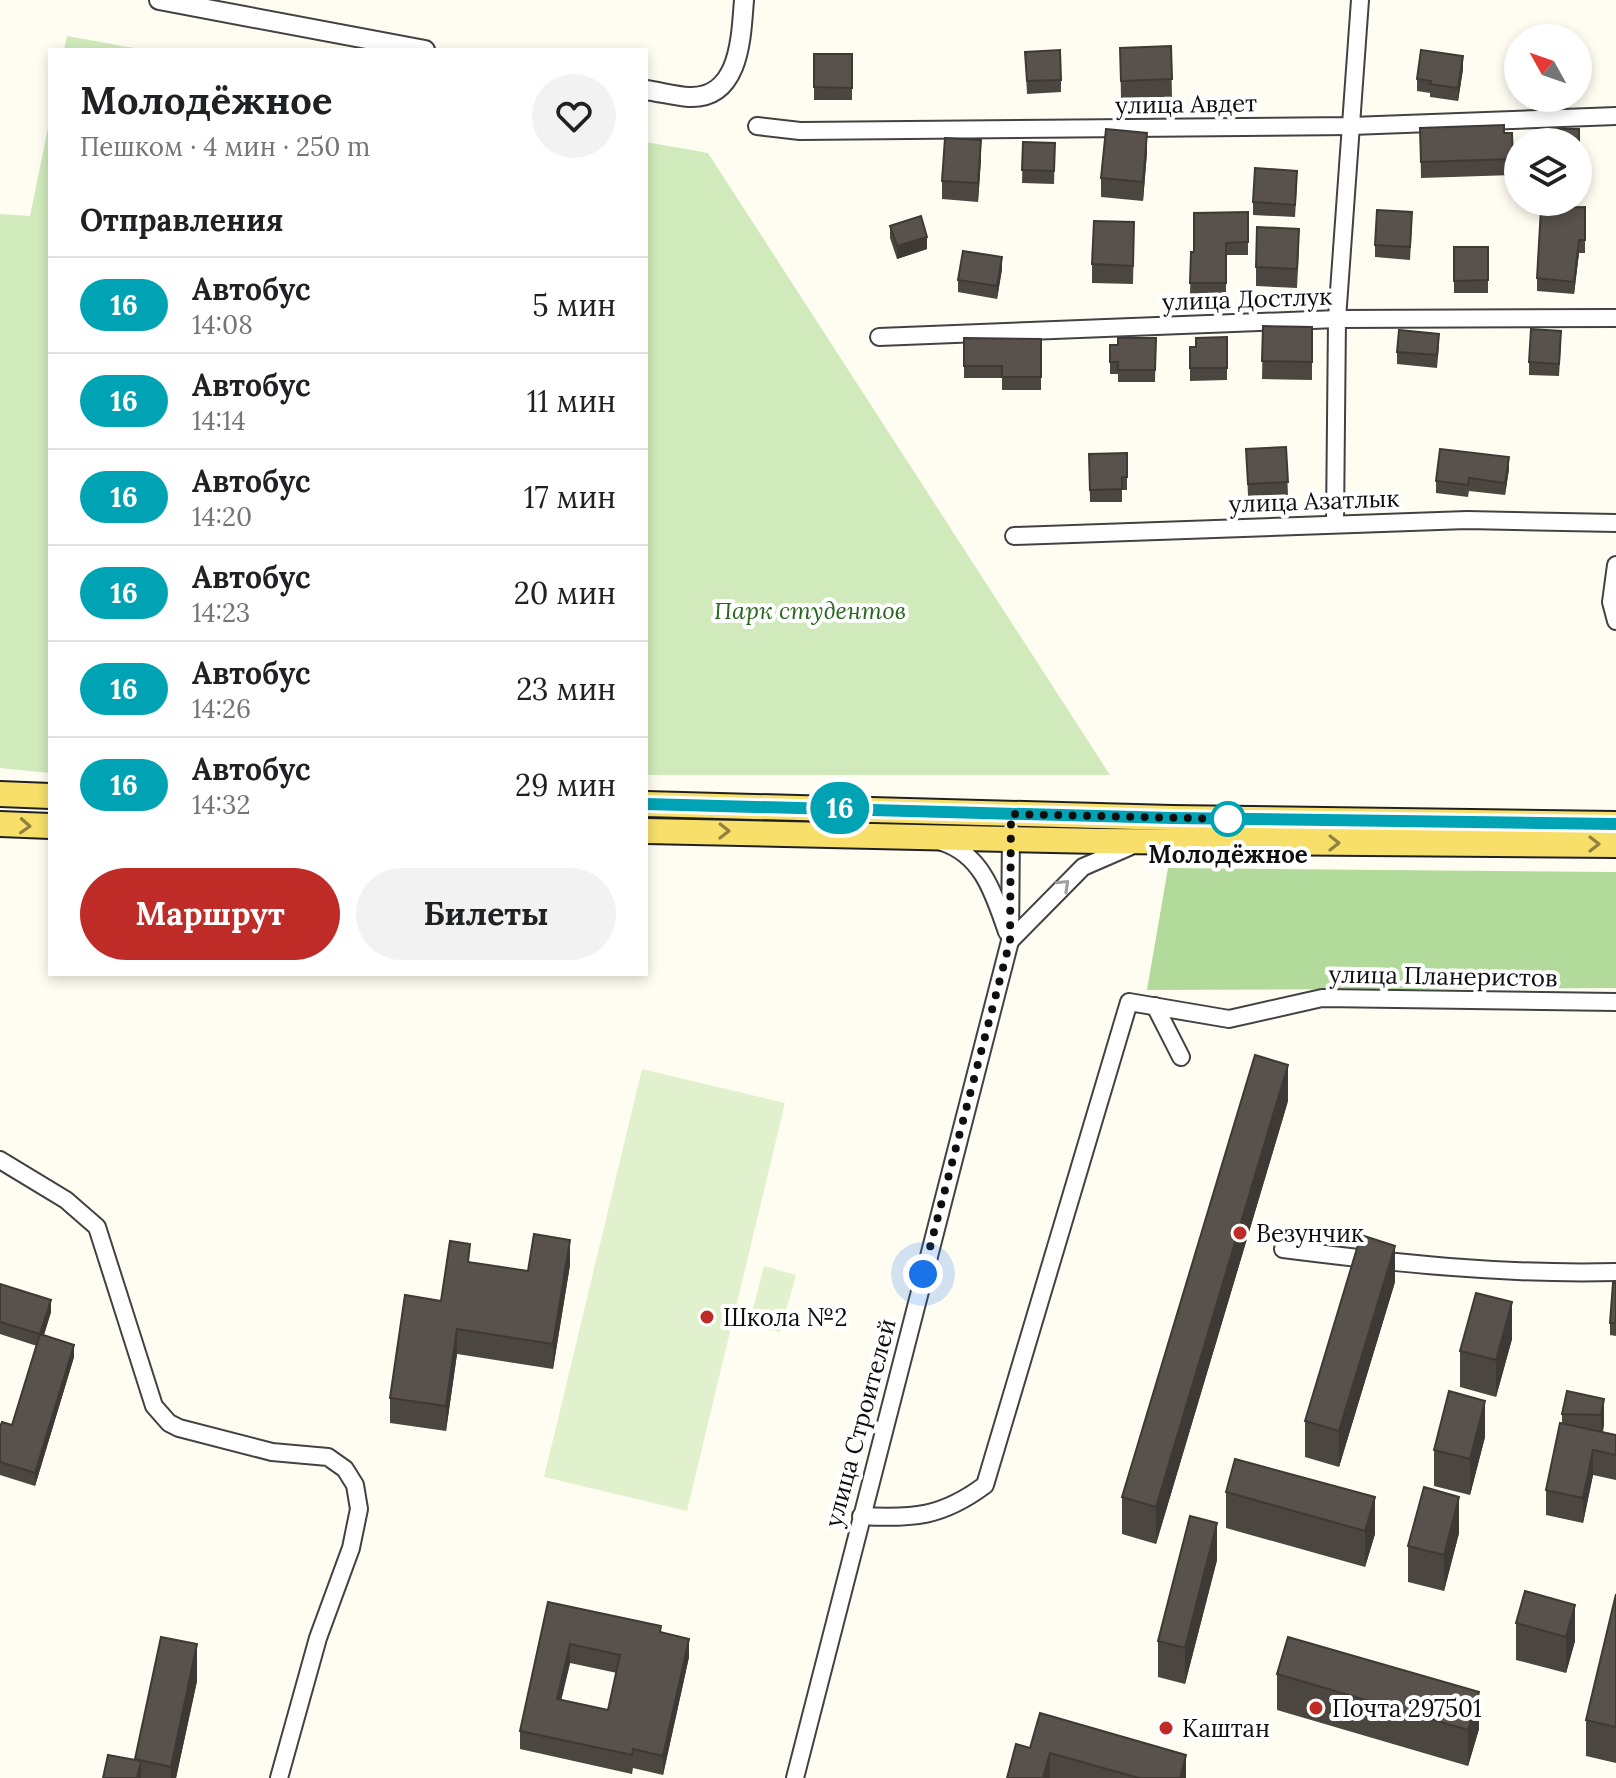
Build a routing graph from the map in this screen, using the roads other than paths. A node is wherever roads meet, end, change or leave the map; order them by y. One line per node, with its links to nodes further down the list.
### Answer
1 (159, 0): 4 (street)
2 (744, 0): 5 (street)
3 (1360, 0): 8 (street)
4 (414, 48)
5 (648, 90)
6 (1616, 116): 8 (street, улица Авдет)
7 (757, 126): 8 (street, улица Авдет)
8 (1351, 126): 10 (street)
9 (1616, 318): 10 (street, улица Достлук)
10 (1337, 319): 11 (street, улица Достлук); 12 (street)
11 (879, 337)
12 (1335, 523): 13 (street, улица Азатлык); 14 (street, улица Азатлык)
13 (1616, 523)
14 (1014, 536)
15 (1616, 565): 16 (street)
16 (1616, 621)
17 (0, 794): 18 (main road)
18 (48, 796)
19 (648, 804): 23 (main road)
20 (0, 824): 22 (main road, one-way to 22)
21 (1616, 824): 23 (main road)
22 (48, 826)
23 (1011, 826): 25 (main road); 26 (main road); 28 (street, улица Строителей)
24 (648, 831): 25 (main road, one-way to 25)
25 (918, 835): 28 (street)
26 (1144, 841): 27 (main road, one-way to 27); 28 (street, one-way to 26)
27 (1616, 845)
28 (1010, 941): 35 (street, улица Строителей)
29 (1616, 1002): 30 (street, улица Планеристов)
30 (1155, 1006): 31 (street); 35 (street, улица Планеристов)
31 (1181, 1057)
32 (0, 1160): 36 (street)
33 (1283, 1249): 34 (street)
34 (1616, 1272)
35 (861, 1516): 37 (street, улица Строителей)
36 (279, 1778)
37 (795, 1778)

